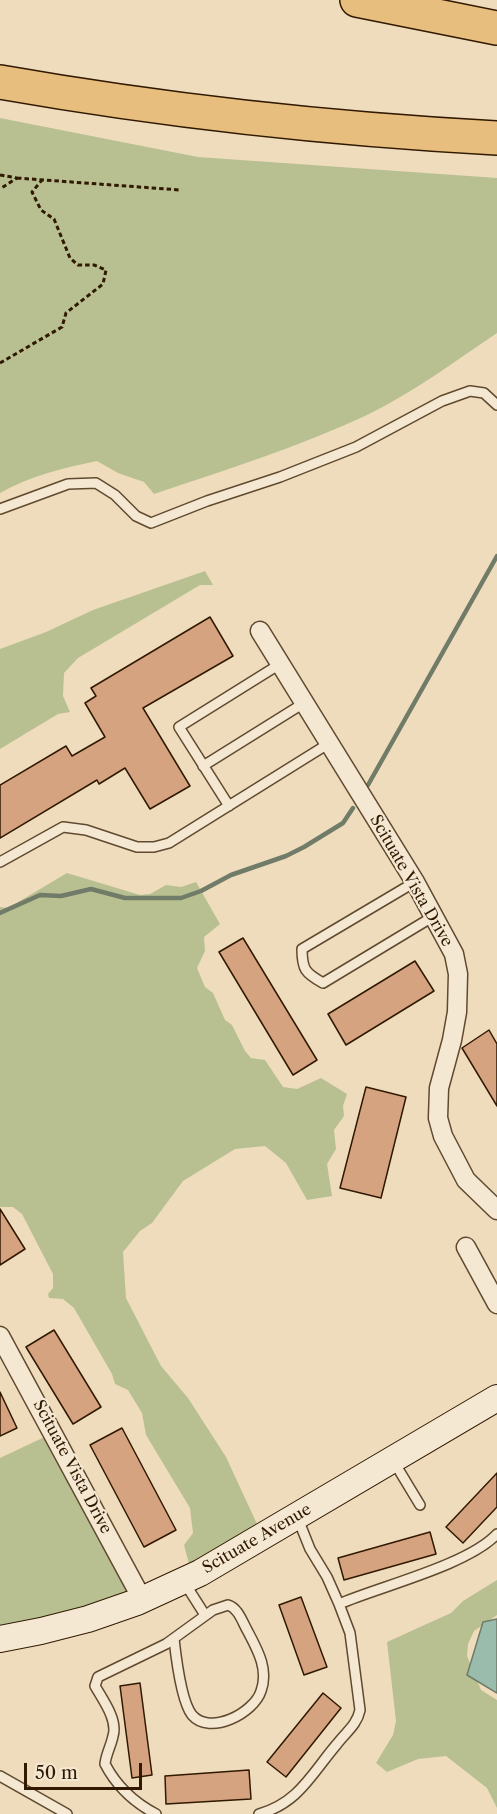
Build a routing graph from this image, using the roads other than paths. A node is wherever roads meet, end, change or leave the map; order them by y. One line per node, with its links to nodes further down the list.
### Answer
1 (357, 0): 2 (highway)
2 (497, 28)
3 (0, 82): 4 (highway)
4 (497, 138)
5 (497, 405): 6 (lane)
6 (0, 509)
7 (260, 631): 8 (street, Scituate Vista Drive)
8 (280, 664): 9 (street, Scituate Vista Drive); 11 (lane)
9 (304, 704): 10 (street, Scituate Vista Drive); 11 (lane)
10 (328, 744): 12 (lane); 14 (street, Scituate Vista Drive)
11 (203, 766): 12 (lane)
12 (229, 806): 13 (lane)
13 (0, 862)
14 (415, 882): 15 (street, Scituate Vista Drive); 15 (lane)
15 (434, 916): 16 (street, Scituate Vista Drive)
16 (497, 1210)
17 (466, 1247): 18 (street)
18 (497, 1304)
19 (0, 1336): 26 (street, Scituate Vista Drive)
20 (497, 1398): 21 (main road, Scituate Avenue)
21 (393, 1460): 22 (lane); 23 (main road, Scituate Avenue)
22 (420, 1505)
23 (297, 1517): 25 (main road, Scituate Avenue); 27 (lane)
24 (497, 1534): 27 (lane)
25 (183, 1581): 26 (main road, Scituate Avenue); 28 (lane)
26 (142, 1599): 29 (main road, Scituate Avenue)
27 (339, 1604): 34 (lane)
28 (205, 1615): 30 (lane); 30 (lane)
29 (0, 1639)
30 (174, 1639): 33 (lane)
31 (0, 1776): 32 (lane)
32 (67, 1814)
33 (156, 1814)
34 (259, 1814)

